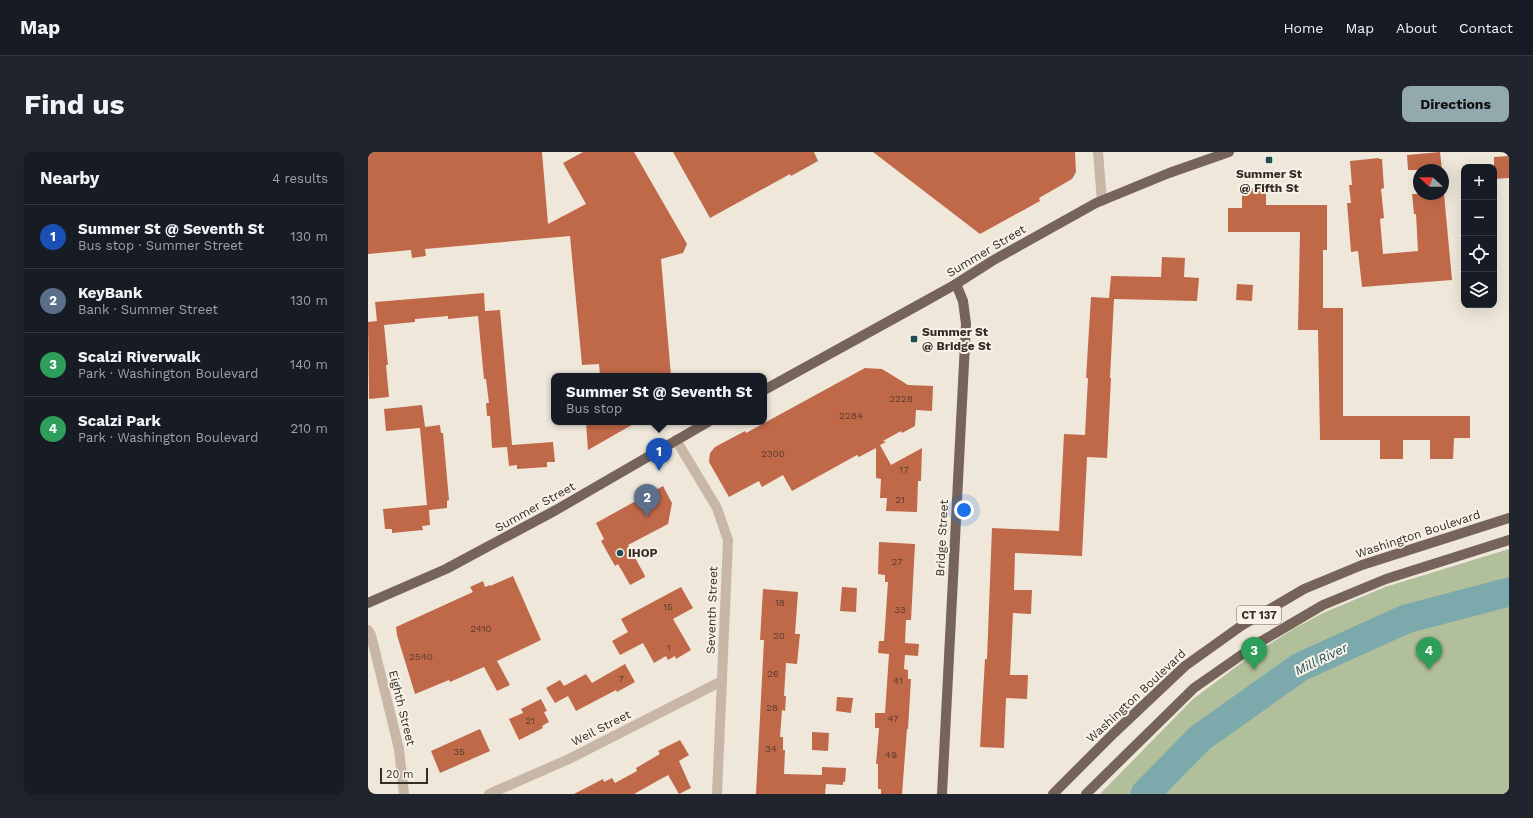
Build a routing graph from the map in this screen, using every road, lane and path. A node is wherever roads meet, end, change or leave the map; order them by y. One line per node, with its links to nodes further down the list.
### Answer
1 (1098, 152): 3 (street)
2 (1229, 152): 3 (main road, Summer Street)
3 (1102, 201): 4 (main road, Summer Street)
4 (956, 284): 5 (main road, Summer Street); 17 (main road, Bridge Street)
5 (767, 388)
6 (703, 425): 7 (main road, Summer Street)
7 (676, 440): 10 (main road, Summer Street); 12 (street, Seventh Street)
8 (1509, 518): 13 (main road, Washington Boulevard / CT 137)
9 (1509, 540): 18 (main road, CT 137)
10 (368, 603)
11 (368, 630): 14 (street, Eighth Street)
12 (722, 681): 15 (street, Weil Street); 16 (street, Seventh Street)
13 (1053, 793)
14 (404, 794)
15 (489, 794)
16 (717, 794)
17 (942, 794)
18 (1086, 794)

